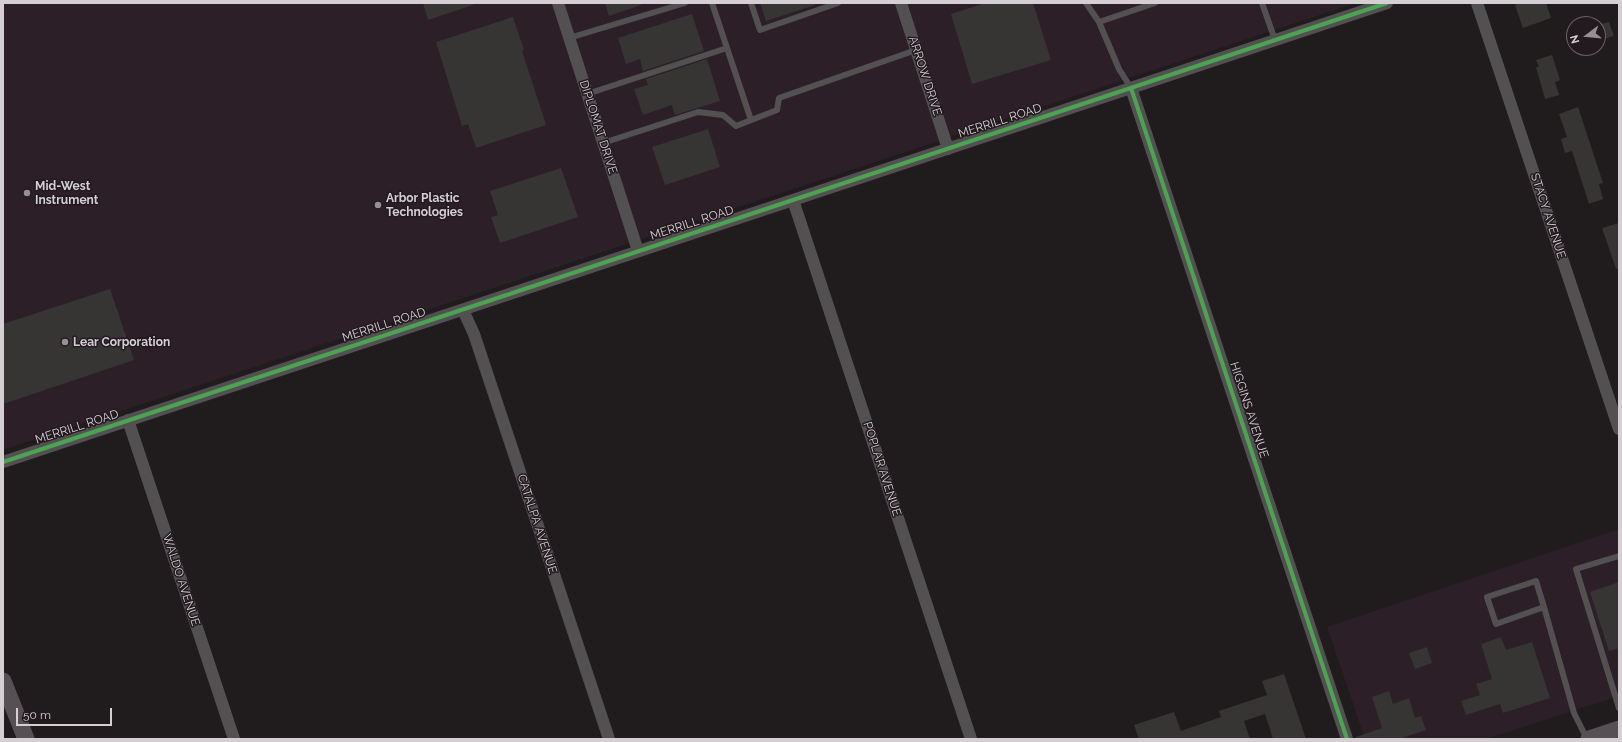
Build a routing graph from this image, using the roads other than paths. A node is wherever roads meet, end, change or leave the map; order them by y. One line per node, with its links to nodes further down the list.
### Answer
1 (558, 3): 13 (street, DIPLOMAT DRIVE)
2 (685, 3): 13 (lane)
3 (712, 3): 15 (lane)
4 (751, 3): 5 (lane)
5 (838, 3)
6 (901, 3): 16 (street, ARROW DRIVE)
7 (1086, 3): 12 (lane)
8 (1155, 3): 12 (lane)
9 (1262, 3): 14 (lane)
10 (1387, 3): 14 (street, MERRILL ROAD)
11 (1477, 3): 26 (street, STACY AVENUE)
12 (1099, 22): 17 (lane)
13 (569, 38): 18 (street, DIPLOMAT DRIVE)
14 (1275, 40): 17 (street, MERRILL ROAD)
15 (727, 48): 18 (lane); 19 (lane)
16 (916, 50): 19 (lane); 21 (street, ARROW DRIVE)
17 (1131, 88): 21 (street, MERRILL ROAD); 37 (street, HIGGINS AVENUE)
18 (587, 94): 20 (street, DIPLOMAT DRIVE)
19 (751, 120): 20 (lane)
20 (603, 143): 23 (street, DIPLOMAT DRIVE)
21 (948, 149): 22 (street, MERRILL ROAD)
22 (792, 200): 23 (street, MERRILL ROAD); 36 (street, POPLAR AVENUE)
23 (638, 251): 24 (street, MERRILL ROAD)
24 (463, 310): 25 (street, MERRILL ROAD); 35 (street, CATALPA AVENUE)
25 (128, 420): 27 (street, MERRILL ROAD); 34 (street, WALDO AVENUE)
26 (1619, 429)
27 (3, 462)
28 (1619, 556): 31 (lane)
29 (1544, 607): 29 (lane); 38 (lane)
30 (3, 681): 33 (main road)
31 (1619, 708)
32 (1619, 729): 38 (main road)
33 (26, 739)
34 (234, 739)
35 (609, 739)
36 (972, 739)
37 (1347, 739)
38 (1588, 739)

